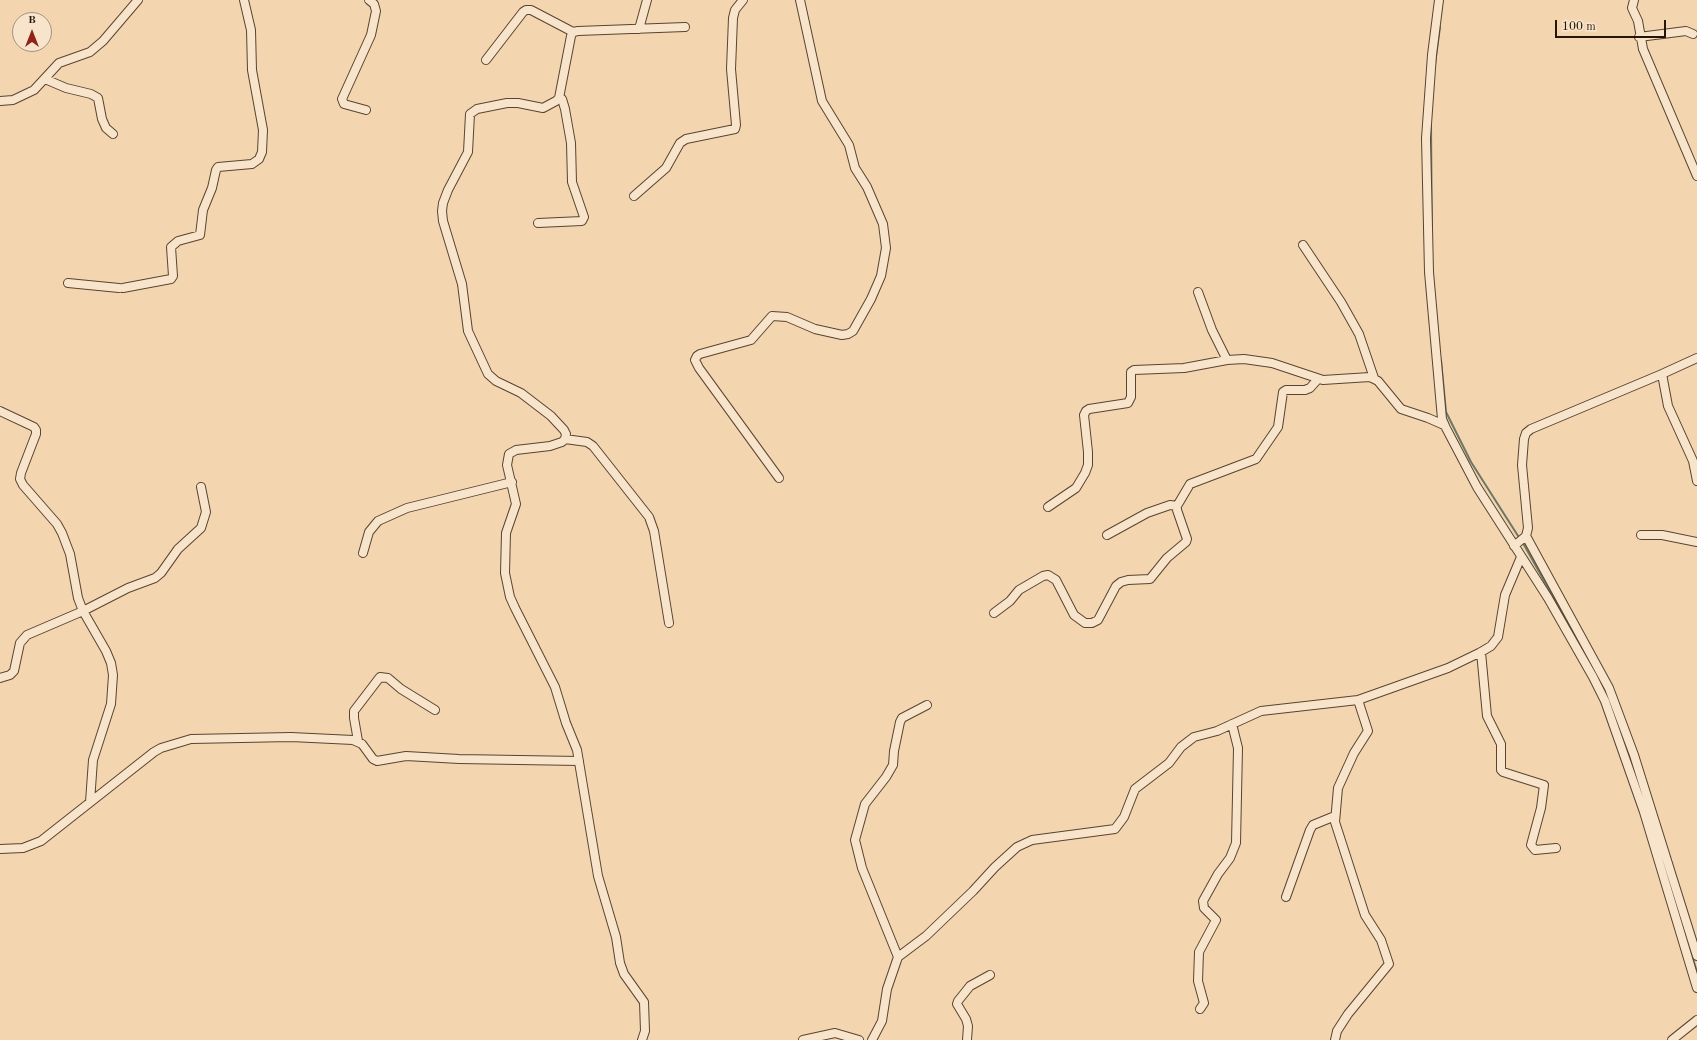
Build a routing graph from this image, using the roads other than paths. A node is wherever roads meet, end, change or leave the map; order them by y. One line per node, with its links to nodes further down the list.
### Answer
1 (138, 0): 15 (street)
2 (244, 0): 24 (street)
3 (369, 0): 18 (street)
4 (647, 0): 10 (street)
5 (742, 0): 21 (street)
6 (800, 0): 34 (street)
7 (1440, 0): 32 (street)
8 (1634, 0): 13 (street)
9 (685, 27): 10 (street)
10 (639, 29): 11 (street)
11 (574, 32): 14 (street); 16 (street)
12 (1693, 34): 13 (street)
13 (1640, 37): 20 (street)
14 (486, 60)
15 (45, 79): 17 (street); 19 (street)
16 (559, 98): 22 (street); 33 (street)
17 (0, 101)
18 (366, 110)
19 (112, 134)
20 (1697, 176)
21 (634, 196)
22 (538, 223)
23 (1303, 245): 29 (street)
24 (68, 282)
25 (1198, 292): 27 (street)
26 (1697, 358): 28 (street)
27 (1227, 360): 30 (street); 39 (street)
28 (1662, 374): 35 (street); 42 (street)
29 (1374, 378): 30 (street); 32 (street)
30 (1318, 379): 38 (street)
31 (0, 411): 47 (street)
32 (1444, 425): 44 (street)
33 (565, 439): 36 (street); 49 (street)
34 (779, 478)
35 (1697, 481)
36 (512, 482): 45 (street); 57 (street)
37 (201, 487): 47 (street)
38 (1177, 506): 40 (street); 48 (street)
39 (1048, 507)
40 (1107, 535)
41 (1641, 535): 43 (street)
42 (1525, 537): 44 (street); 63 (street)
43 (1697, 542)
44 (1515, 545): 46 (street)
45 (363, 552)
46 (1521, 557): 50 (street); 66 (street)
47 (82, 611): 51 (street); 58 (street)
48 (994, 613)
49 (669, 623)
50 (1481, 652): 52 (street); 60 (street)
51 (0, 678)
52 (1358, 700): 55 (street); 59 (street)
53 (927, 705): 64 (street)
54 (436, 710): 56 (street)
55 (1232, 724): 64 (street); 67 (street)
56 (358, 741): 57 (street); 58 (street)
57 (579, 761): 69 (street)
58 (90, 802): 61 (street)
59 (1335, 816): 62 (street); 74 (street)
60 (1556, 848)
61 (0, 849)
62 (1286, 897)
63 (1697, 956)
64 (898, 957): 72 (street)
65 (990, 975): 73 (street)
66 (1697, 988)
67 (1200, 1009)
68 (1697, 1020): 75 (street)
69 (642, 1040)
70 (802, 1040): 71 (street)
71 (859, 1040)
72 (872, 1040)
73 (967, 1040)
74 (1335, 1040)
75 (1672, 1040)

